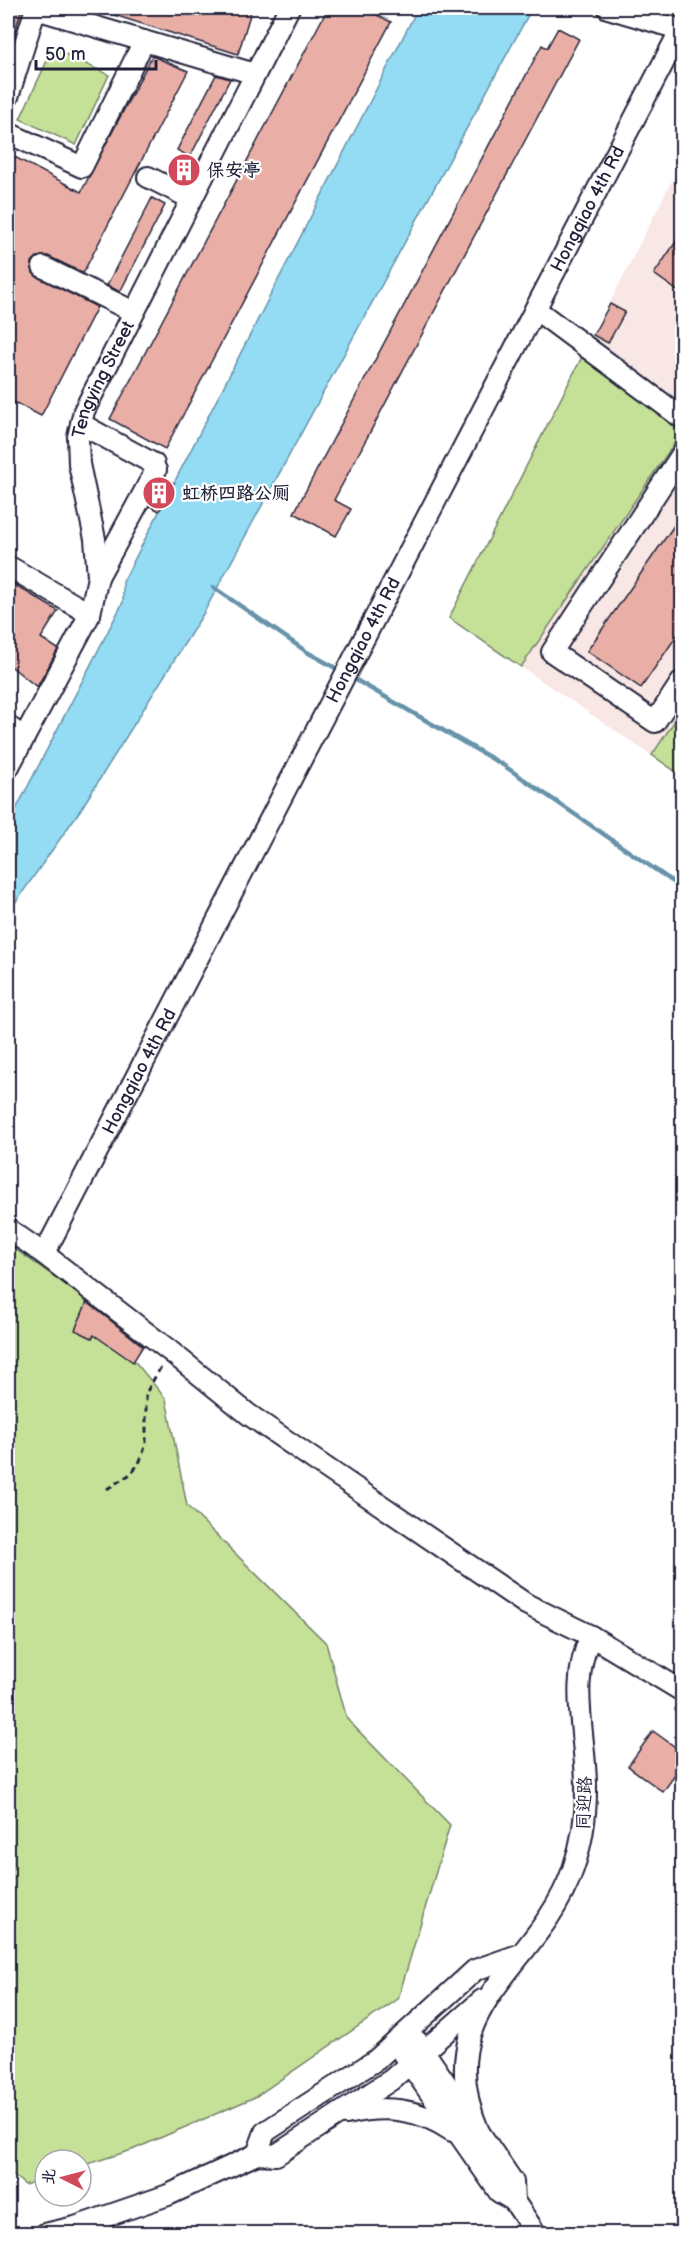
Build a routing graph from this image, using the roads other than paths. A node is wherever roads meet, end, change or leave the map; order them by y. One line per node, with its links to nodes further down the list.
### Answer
1 (36, 8): 5 (street); 7 (street)
2 (289, 8): 6 (street, Tengying Street)
3 (608, 8): 4 (street)
4 (682, 29): 12 (street, Hongqiao 4th Rd)
5 (144, 41): 6 (street); 8 (street)
6 (255, 74): 10 (street, Tengying Street)
7 (8, 96)
8 (8, 132)
9 (148, 177): 10 (street)
10 (192, 199): 13 (street, Tengying Street)
11 (43, 267): 13 (street)
12 (535, 309): 14 (street); 25 (street, Hongqiao 4th Rd)
13 (134, 312): 15 (street, Tengying Street)
14 (682, 418)
15 (81, 424): 18 (street, Tengying Street); 18 (street)
16 (682, 454): 20 (street)
17 (8, 566): 19 (street)
18 (98, 577): 19 (street, Tengying Street)
19 (90, 614): 22 (street, Tengying Street)
20 (682, 681)
21 (8, 726): 22 (street)
22 (24, 738): 23 (street, Tengying Street)
23 (8, 768)
24 (8, 1230): 25 (street)
25 (45, 1254): 26 (street)
26 (591, 1635): 27 (street); 28 (street, 同迎路)
27 (682, 1691)
28 (518, 1955): 29 (street, 同迎路); 30 (street)
29 (494, 1990): 31 (street); 33 (street)
30 (403, 2037): 31 (street); 34 (street)
31 (417, 2057): 32 (street); 33 (street)
32 (329, 2120): 33 (street); 34 (street)
33 (472, 2138): 36 (street)
34 (257, 2154): 35 (street)
35 (45, 2234)
36 (536, 2234)

